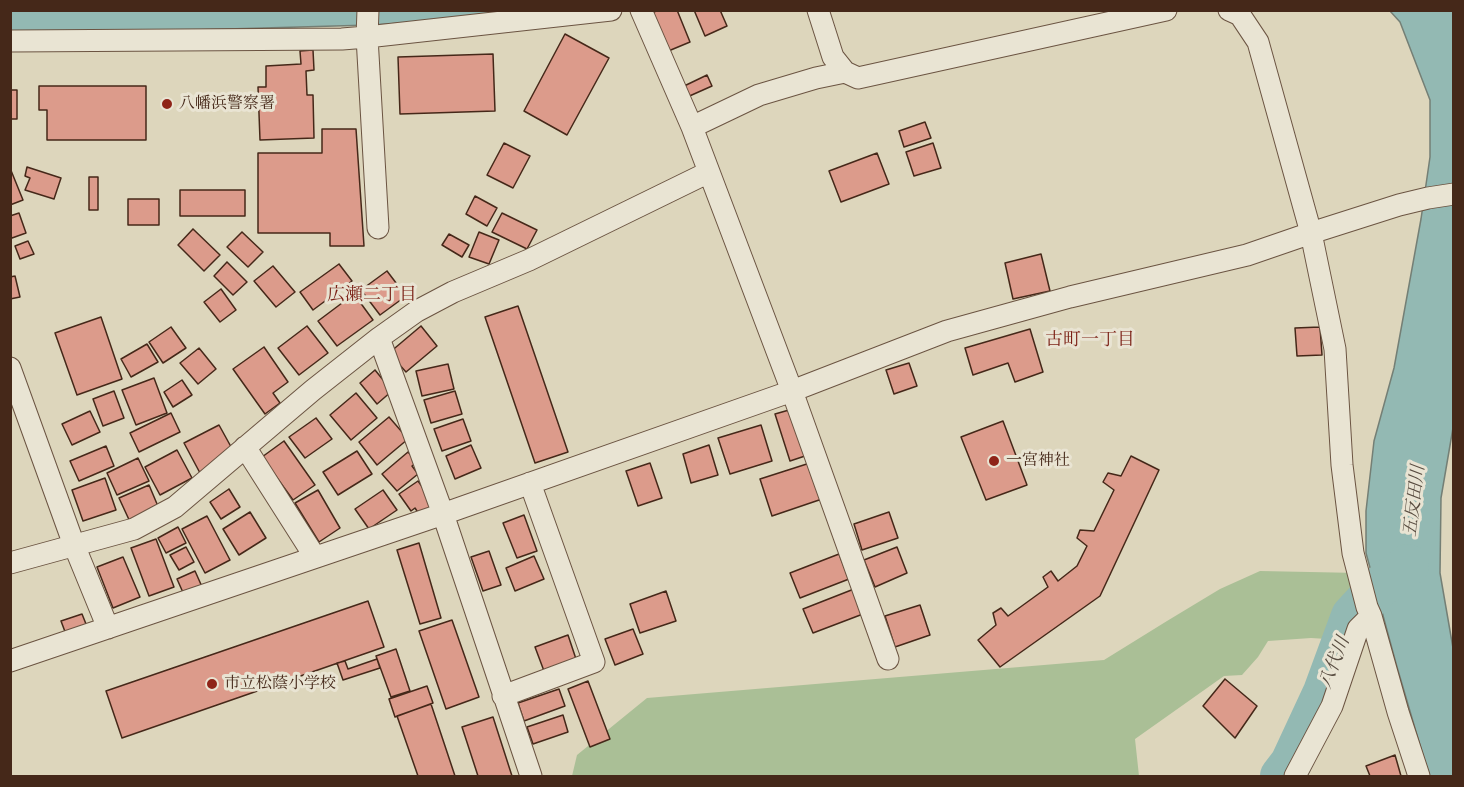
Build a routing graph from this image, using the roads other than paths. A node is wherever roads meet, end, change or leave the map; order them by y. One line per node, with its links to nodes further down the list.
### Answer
1 (368, 10): 7 (street)
2 (611, 10): 7 (street)
3 (641, 10): 10 (street)
4 (818, 10): 9 (street)
5 (1166, 10): 9 (street)
6 (1229, 10): 14 (street)
7 (367, 35): 8 (street); 13 (street)
8 (10, 41)
9 (845, 72): 10 (street)
10 (692, 128): 11 (street)
11 (709, 172): 15 (street); 17 (street)
12 (1454, 194): 14 (street)
13 (378, 228)
14 (1311, 233): 17 (street); 24 (street)
15 (379, 338): 18 (street); 20 (street)
16 (10, 368): 21 (street)
17 (792, 391): 19 (street); 26 (street)
18 (245, 447): 21 (street); 22 (street)
19 (530, 483): 20 (street); 28 (street)
20 (443, 514): 22 (street); 28 (street)
21 (74, 545): 23 (street); 25 (street)
22 (315, 557): 25 (street)
23 (10, 563)
24 (1369, 611): 30 (street); 31 (street)
25 (108, 628): 27 (street)
26 (888, 659)
27 (10, 661)
28 (503, 696): 29 (street)
29 (531, 777)
30 (1295, 777)
31 (1419, 777)

